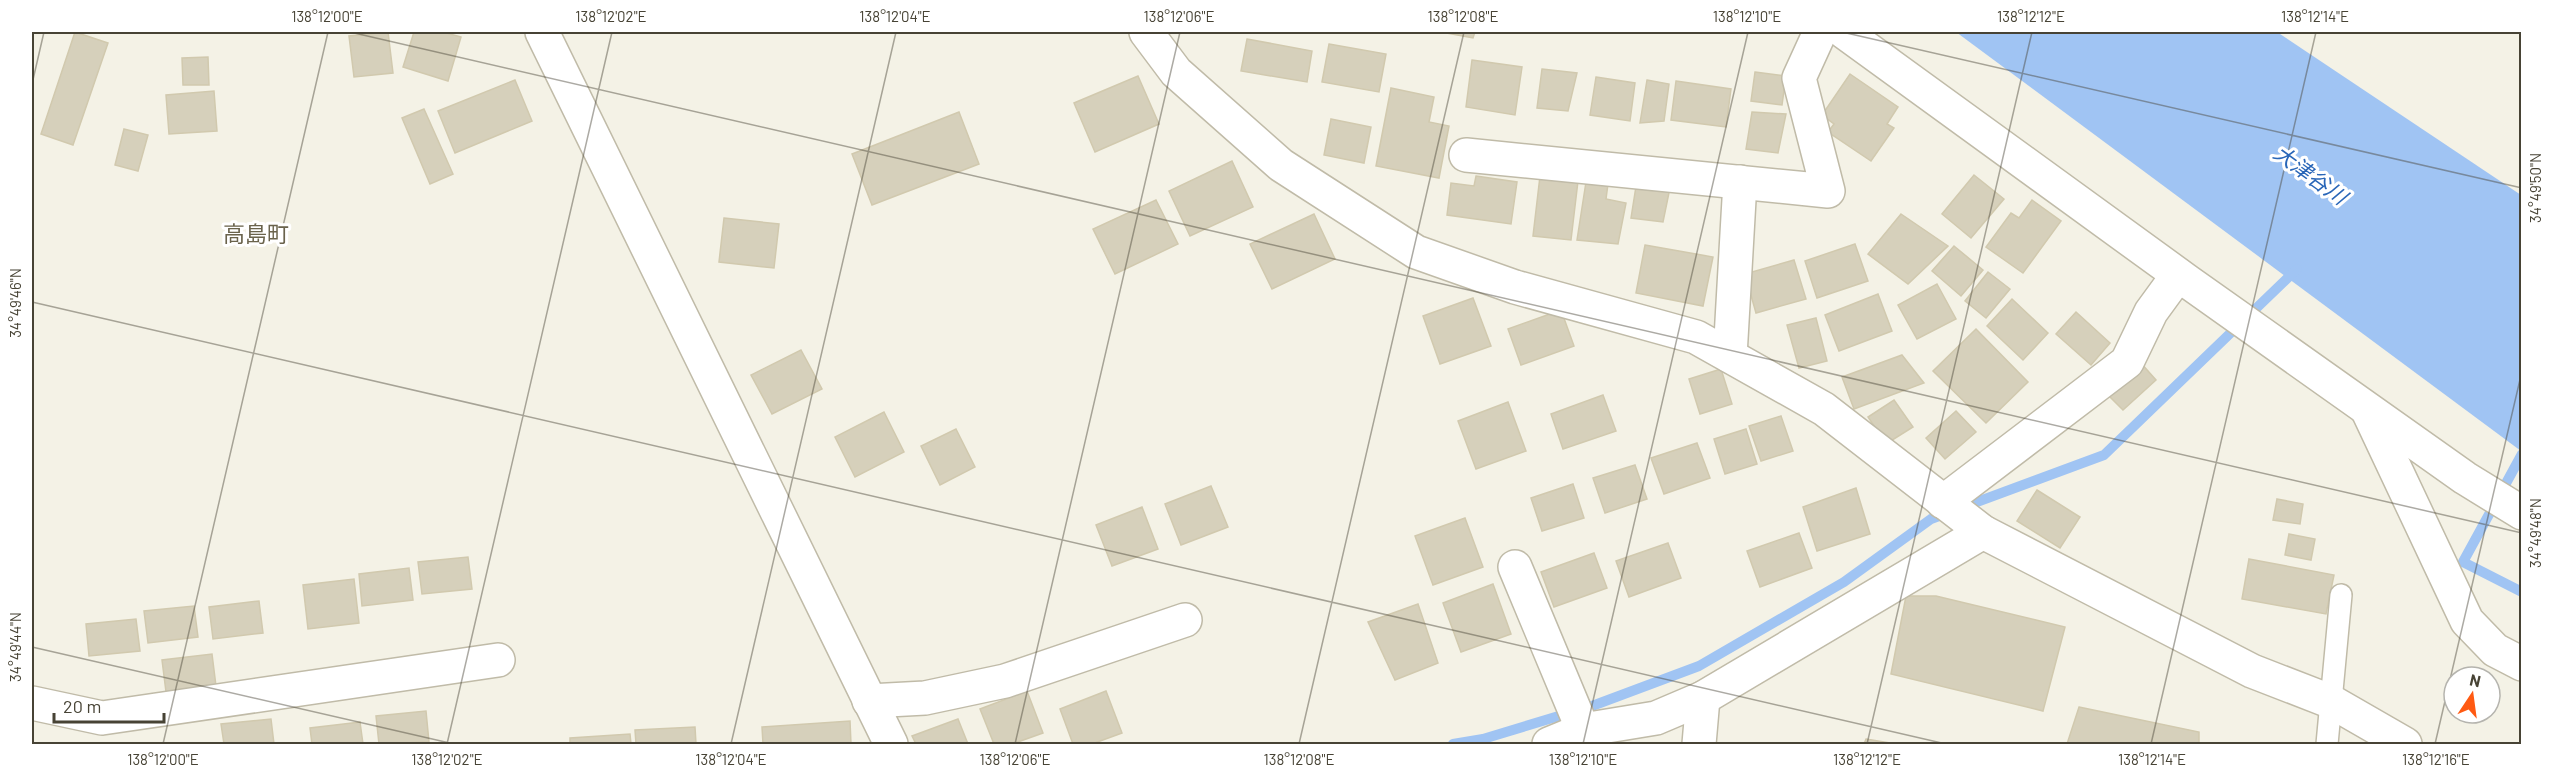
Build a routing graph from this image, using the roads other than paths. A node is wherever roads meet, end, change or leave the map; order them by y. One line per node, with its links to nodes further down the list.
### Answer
1 (542, 32): 19 (street)
2 (1146, 32): 8 (street)
3 (1820, 32): 6 (street)
4 (1844, 32): 7 (street)
5 (1466, 155): 6 (street)
6 (1740, 182): 8 (street)
7 (2178, 275): 9 (street); 10 (street)
8 (1730, 356): 10 (street)
9 (2368, 409): 11 (street); 17 (street)
10 (1944, 502): 12 (street)
11 (2522, 513)
12 (1983, 532): 18 (street); 20 (street)
13 (1515, 567): 22 (street)
14 (2341, 595): 20 (lane)
15 (1185, 620): 19 (street)
16 (498, 660): 21 (street)
17 (2522, 664)
18 (1703, 698): 22 (street); 25 (street)
19 (869, 701): 23 (street)
20 (2332, 702): 26 (lane); 27 (street)
21 (32, 703)
22 (1583, 730): 24 (street)
23 (891, 744)
24 (1549, 744)
25 (1699, 744)
26 (2327, 744)
27 (2405, 744)

